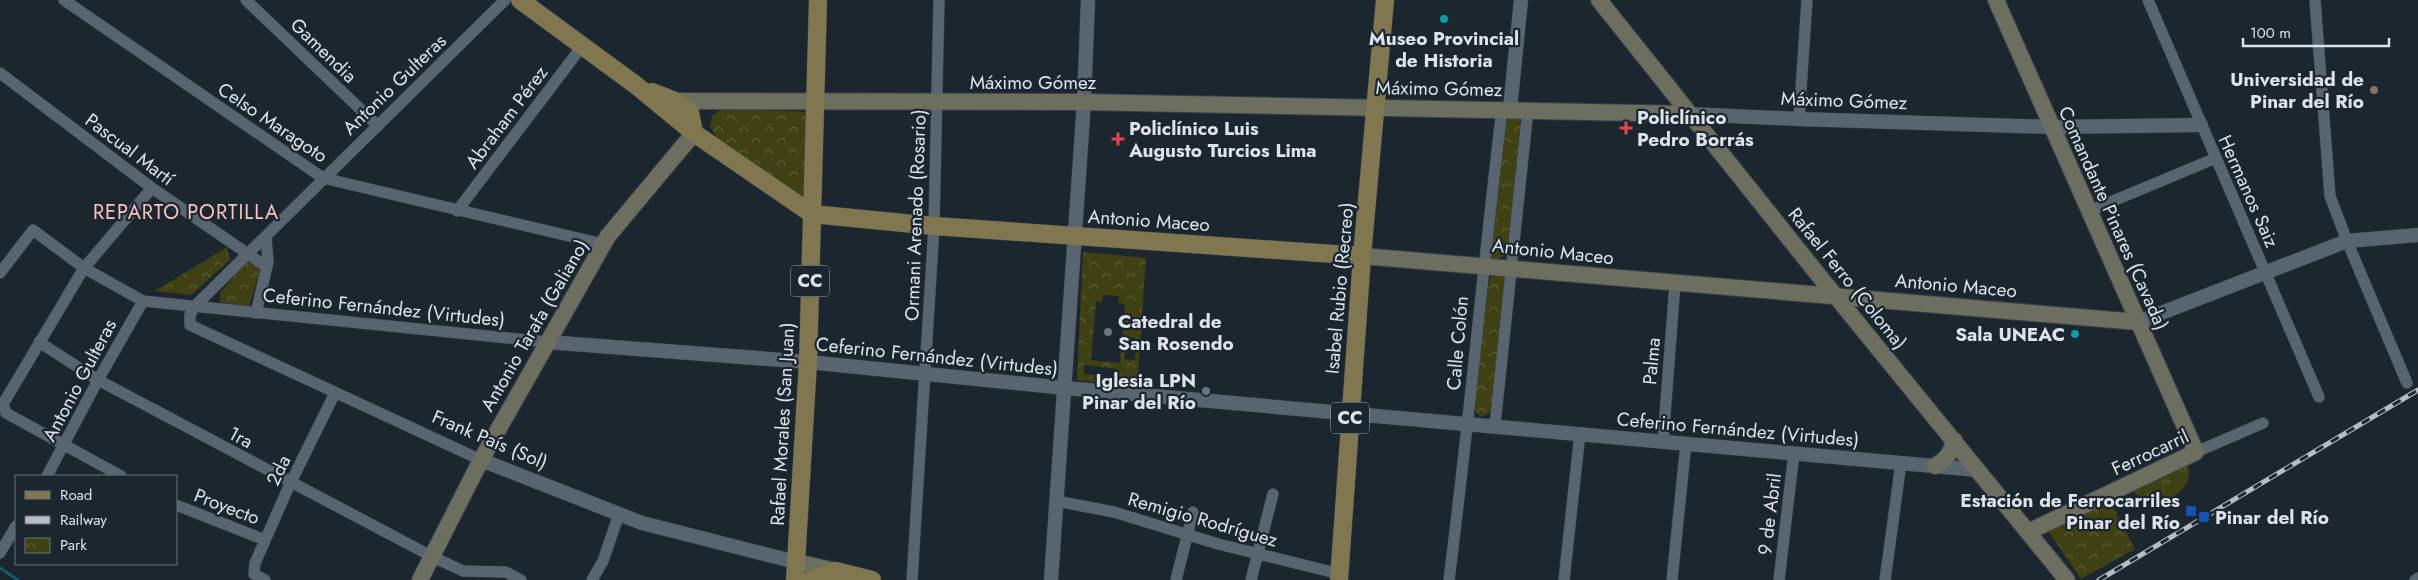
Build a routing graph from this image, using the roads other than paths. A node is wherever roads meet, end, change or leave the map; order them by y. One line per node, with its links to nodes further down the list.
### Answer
1 (246, 0): 28 (street, Gamendia)
2 (505, 0): 28 (street, Antonio Gulteras)
3 (520, 0): 15 (main road, Antonio Maceo)
4 (818, 0): 19 (main road, Rafael Morales (San Juan) / CC)
5 (939, 0): 20 (street, Ormani Arenado (Rosario))
6 (1088, 0): 21 (street)
7 (1385, 0): 22 (main road, Isabel Rubio (Recreo) / CC)
8 (1521, 0): 23 (street, Calle Colón)
9 (1600, 0): 25 (main road, Rafael Ferro (Coloma))
10 (1806, 0): 26 (street)
11 (1996, 0): 29 (main road, Comandante Pinares (Cavada))
12 (2148, 0): 27 (street, Hermanos Saiz)
13 (2315, 0): 41 (street)
14 (71, 2): 32 (street, Celso Maragoto)
15 (583, 45): 17 (main road, Antonio Maceo); 34 (street, Abraham Pérez)
16 (0, 73): 33 (street, Pascual Martí)
17 (637, 86): 18 (main road, Antonio Maceo); 30 (main road, Antonio Maceo)
18 (675, 100): 19 (main road, Máximo Gómez); 30 (main road, Antonio Maceo)
19 (814, 101): 20 (main road, Máximo Gómez); 36 (main road, Rafael Morales (San Juan) / CC)
20 (937, 102): 21 (main road, Máximo Gómez); 37 (street, Ormani Arenado (Rosario))
21 (1084, 102): 22 (main road, Máximo Gómez); 40 (street)
22 (1374, 106): 23 (main road, Máximo Gómez); 44 (main road, Isabel Rubio (Recreo) / CC)
23 (1506, 109): 24 (main road, Máximo Gómez); 45 (street, Calle Colón)
24 (1528, 109): 25 (main road, Máximo Gómez); 48 (street)
25 (1689, 114): 26 (street, Máximo Gómez); 50 (main road, Rafael Ferro (Coloma))
26 (1798, 120): 29 (street, Máximo Gómez)
27 (2201, 125): 29 (street, Máximo Gómez); 31 (street, Hermanos Saiz)
28 (378, 126): 32 (street, Antonio Gulteras)
29 (2052, 127): 35 (main road, Comandante Pinares (Cavada))
30 (694, 133): 36 (main road, Antonio Maceo); 42 (main road, Antonio Tarafa (Galiano))
31 (2216, 158): 35 (street); 49 (street, Hermanos Saiz)
32 (323, 178): 34 (street, Celso Maragoto); 39 (street, Antonio Gulteras)
33 (152, 188): 43 (street, Pascual Martí); 47 (street)
34 (457, 211): 42 (street, Celso Maragoto)
35 (2089, 212): 59 (main road, Comandante Pinares (Cavada))
36 (812, 214): 37 (main road, Antonio Maceo); 63 (main road, Rafael Morales (San Juan) / CC)
37 (934, 226): 40 (main road, Antonio Maceo); 64 (street, Ormani Arenado (Rosario))
38 (2418, 235): 41 (street, Antonio Maceo)
39 (266, 236): 43 (street, Antonio Gulteras); 46 (street)
40 (1074, 236): 44 (main road, Antonio Maceo); 67 (street)
41 (2346, 241): 49 (street, Antonio Maceo); 66 (street)
42 (603, 244): 62 (main road, Antonio Tarafa (Galiano))
43 (247, 255): 46 (street, Pascual Martí); 57 (street, Antonio Gulteras)
44 (1362, 256): 45 (main road, Antonio Maceo); 70 (main road, Isabel Rubio (Recreo) / CC)
45 (1483, 266): 48 (main road, Antonio Maceo); 71 (street, Calle Colón)
46 (267, 267): 58 (street)
47 (84, 268): 51 (street, Ceferino Fernández (Virtudes)); 56 (street, Ceferino Fernández (Virtudes)); 61 (street)
48 (1513, 269): 52 (main road, Antonio Maceo); 73 (street)
49 (2265, 271): 59 (street, Antonio Maceo); 69 (street, Hermanos Saiz)
50 (1816, 272): 53 (main road); 54 (main road, Rafael Ferro (Coloma))
51 (0, 274)
52 (1675, 284): 53 (main road, Antonio Maceo); 76 (street, Palma)
53 (1801, 293): 54 (main road, Antonio Maceo)
54 (1838, 296): 55 (main road, Antonio Maceo); 60 (main road, Rafael Ferro (Coloma))
55 (1872, 300): 59 (main road, Antonio Maceo); 60 (main road)
56 (143, 301): 57 (street, Ceferino Fernández (Virtudes)); 65 (street, Antonio Gulteras)
57 (192, 311): 58 (street, Ceferino Fernández (Virtudes)); 68 (street, Frank País (Sol))
58 (256, 313): 62 (street, Ceferino Fernández (Virtudes))
59 (2138, 322): 79 (main road, Comandante Pinares (Cavada))
60 (1862, 327): 75 (main road, Rafael Ferro (Coloma))
61 (39, 342): 65 (street, 1ra); 78 (street)
62 (547, 342): 63 (street, Ceferino Fernández (Virtudes)); 81 (main road, Antonio Tarafa (Galiano))
63 (808, 362): 64 (street, Ceferino Fernández (Virtudes)); 100 (main road, Rafael Morales (San Juan) / CC)
64 (925, 373): 67 (street, Ceferino Fernández (Virtudes)); 111 (street, Ormani Arenado (Rosario))
65 (98, 380): 78 (street, Antonio Gulteras); 87 (street, 1ra)
66 (2408, 384)
67 (1065, 388): 70 (street, Ceferino Fernández (Virtudes)); 89 (street)
68 (335, 393): 81 (street, Frank País (Sol)); 87 (street, 2da)
69 (2319, 397)
70 (1350, 413): 71 (street, Ceferino Fernández (Virtudes)); 102 (main road, Isabel Rubio (Recreo) / CC)
71 (1469, 423): 73 (street, Ceferino Fernández (Virtudes)); 115 (street, Calle Colón)
72 (2263, 423): 79 (street, Ferrocarril)
73 (1495, 425): 74 (street, Ceferino Fernández (Virtudes))
74 (1580, 433): 76 (street, Ceferino Fernández (Virtudes)); 116 (street)
75 (1954, 440): 83 (main road); 84 (main road, Rafael Ferro (Coloma))
76 (1663, 441): 77 (street, Ceferino Fernández (Virtudes))
77 (1686, 443): 80 (street, Ceferino Fernández (Virtudes)); 117 (street)
78 (64, 447): 85 (street, Antonio Gulteras); 86 (street)
79 (2196, 452): 94 (main road, Ferrocarril)
80 (1794, 453): 82 (street, Ceferino Fernández (Virtudes)); 118 (street, 9 de Abril)
81 (481, 460): 92 (street, Frank País (Sol)); 99 (main road, Antonio Tarafa (Galiano))
82 (1901, 463): 83 (street, Ceferino Fernández (Virtudes)); 119 (street)
83 (1935, 466): 84 (street, Ceferino Fernández (Virtudes))
84 (1978, 470): 94 (main road, Rafael Ferro (Coloma))
85 (48, 475)
86 (119, 475)
87 (290, 484): 96 (street, 2da); 99 (street, 1ra)
88 (1273, 494): 98 (street)
89 (1056, 501): 95 (street, Remigio Rodríguez); 112 (street)
90 (178, 506): 96 (street, Proyecto)
91 (1193, 512): 95 (street)
92 (619, 514): 100 (street, Frank País (Sol)); 107 (street)
93 (15, 528): 97 (street)
94 (2028, 532): 120 (main road, Rafael Ferro (Coloma))
95 (1186, 534): 98 (street, Remigio Rodríguez); 113 (street)
96 (265, 540): 104 (street, 2da)
97 (1, 551)
98 (1256, 554): 102 (street, Remigio Rodríguez); 114 (street)
99 (431, 556): 105 (main road, Antonio Tarafa (Galiano)); 106 (street, 1ra)
100 (796, 562): 101 (main road); 108 (main road, Rafael Morales (San Juan) / CC)
101 (836, 571): 109 (main road); 110 (main road)
102 (1340, 577)
103 (2418, 578): 121 (street)
104 (265, 580)
105 (420, 580)
106 (521, 580)
107 (592, 580)
108 (795, 580)
109 (811, 580)
110 (872, 580)
111 (912, 580)
112 (1051, 580)
113 (1176, 580)
114 (1251, 580)
115 (1449, 580)
116 (1564, 580)
117 (1672, 580)
118 (1779, 580)
119 (1885, 580)
120 (2067, 580)
121 (2414, 580)

